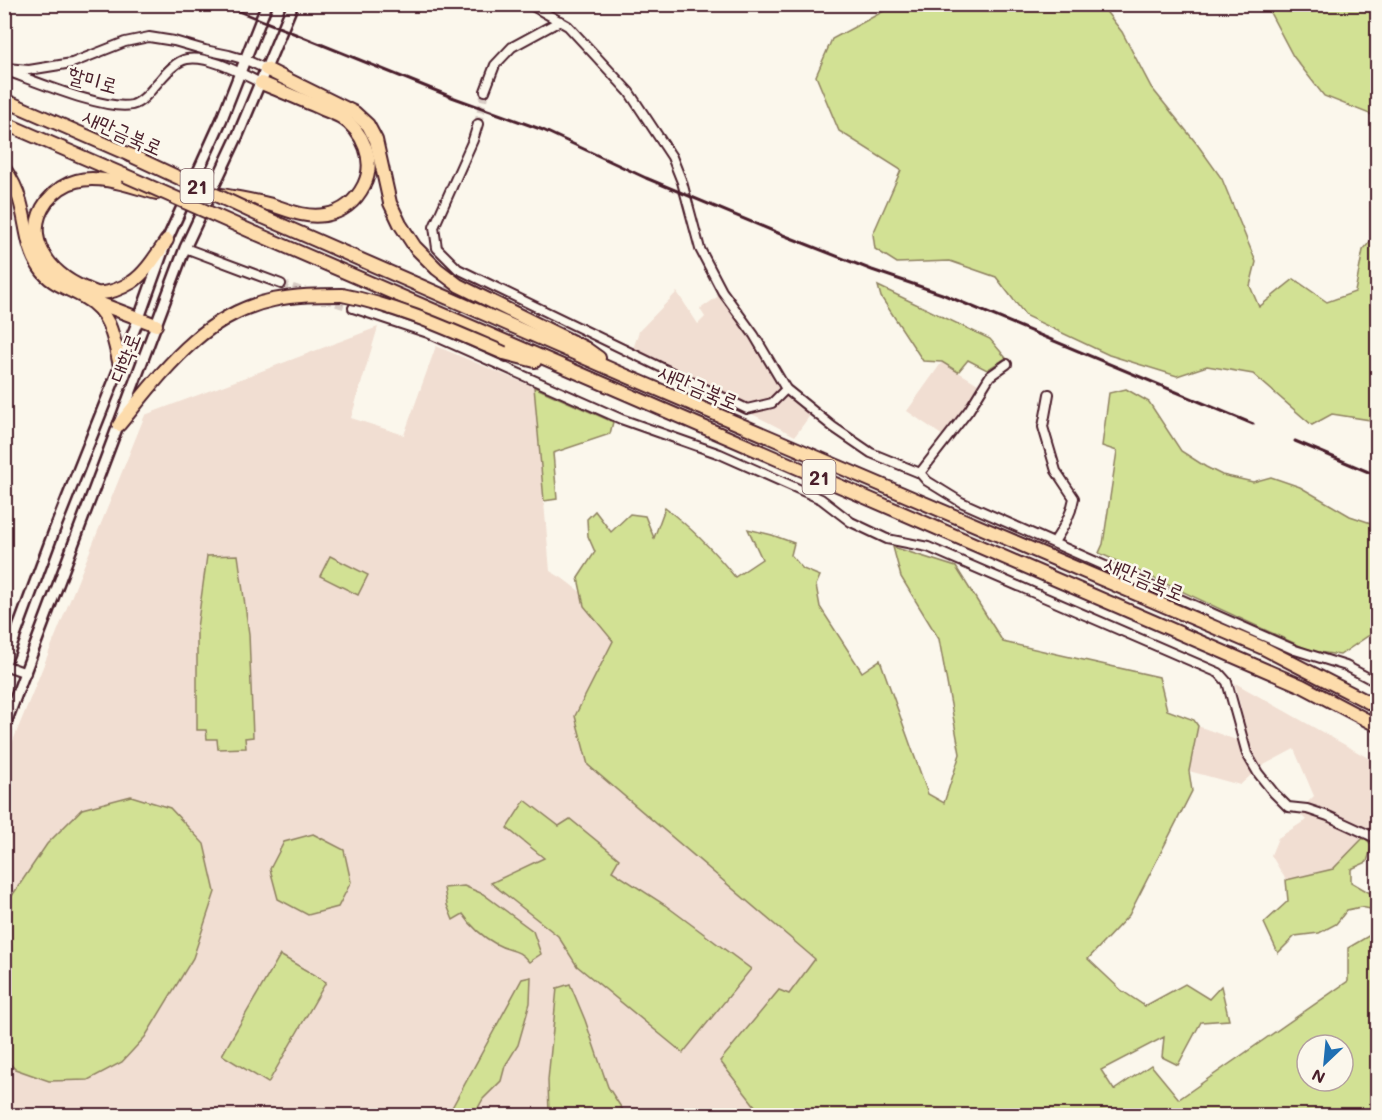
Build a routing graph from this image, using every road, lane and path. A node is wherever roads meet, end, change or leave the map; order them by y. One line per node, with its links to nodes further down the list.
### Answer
1 (267, 4): 6 (street, 대학로)
2 (293, 4): 8 (street, 대학로)
3 (529, 4): 4 (street)
4 (539, 6): 5 (street)
5 (560, 21): 11 (street); 29 (street)
6 (246, 60): 7 (street, 할미로); 8 (street, 할미로); 9 (street, 대학로)
7 (4, 69): 9 (street, 할미로)
8 (266, 69): 10 (street, 대학로); 28 (highway)
9 (240, 73): 10 (street, 할미로); 18 (street, 대학로)
10 (261, 82): 17 (highway, bridge); 19 (street, 대학로)
11 (485, 91)
12 (4, 100): 17 (highway, 새만금북로 / 21, bridge)
13 (4, 123): 16 (highway, 새만금북로 / 21)
14 (478, 124): 29 (street)
15 (4, 168): 21 (highway)
16 (119, 179): 18 (highway); 27 (highway, 새만금북로 / 21, bridge)
17 (213, 194): 28 (highway, 새만금북로 / 21, bridge)
18 (167, 240): 23 (street, 대학로)
19 (185, 248): 20 (street); 24 (street, 대학로)
20 (281, 284)
21 (86, 298): 23 (highway); 26 (highway)
22 (353, 308): 40 (street)
23 (139, 318): 24 (highway); 26 (street, 대학로)
24 (156, 325): 31 (street, 대학로)
25 (1007, 364): 32 (street)
26 (120, 366): 34 (street, 대학로)
27 (573, 371): 31 (highway, bridge); 38 (highway, 새만금북로 / 21)
28 (622, 374): 37 (highway, 새만금북로 / 21)
29 (786, 389): 32 (street)
30 (1049, 394): 33 (street)
31 (119, 424): 35 (street, 대학로)
32 (920, 473): 33 (street)
33 (1054, 542): 36 (street)
34 (5, 665): 35 (street)
35 (26, 673): 39 (street, 대학로)
36 (1377, 683)
37 (1377, 707)
38 (1377, 726)
39 (4, 728)
40 (1377, 839)

